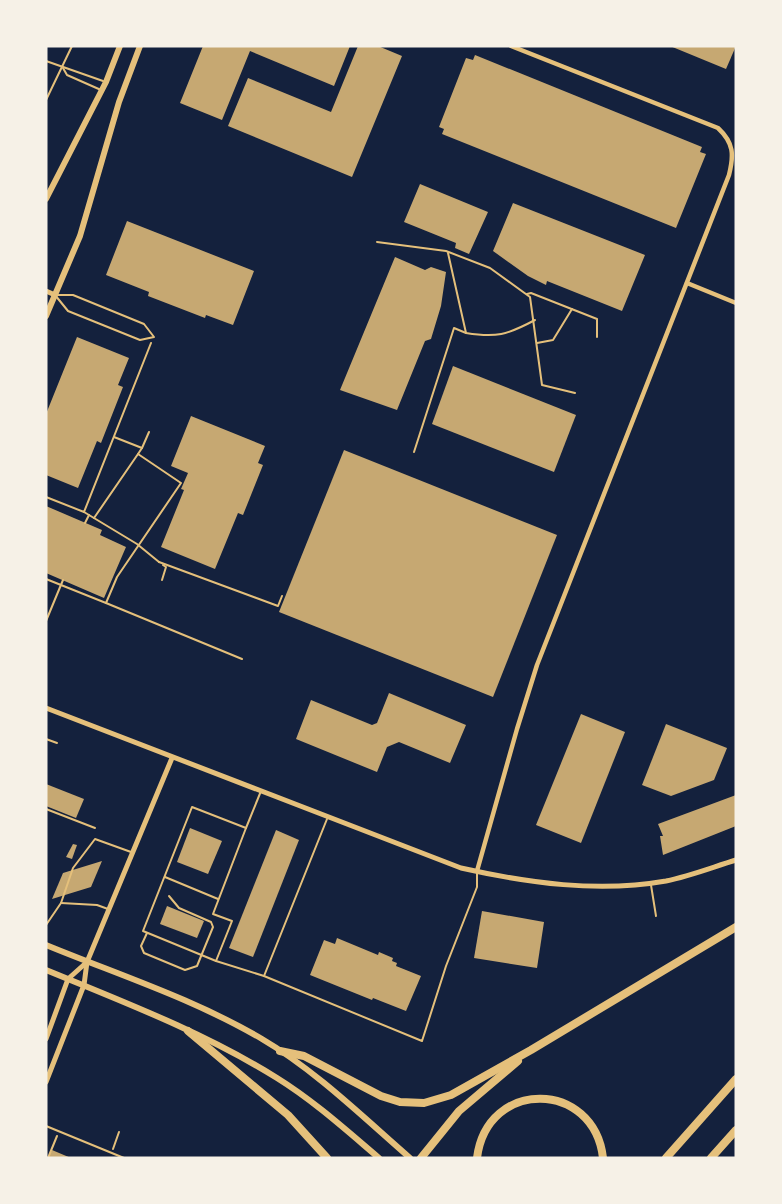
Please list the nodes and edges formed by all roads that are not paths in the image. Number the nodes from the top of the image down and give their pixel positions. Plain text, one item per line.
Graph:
1 (72, 46) edge
2 (120, 46) edge
3 (140, 46) edge
4 (511, 46) edge
5 (46, 61) edge
6 (63, 68) junction
7 (106, 82) junction
8 (102, 90) junction
9 (46, 100) edge
10 (46, 199) edge
11 (687, 283) junction
12 (46, 291) edge
13 (56, 295) junction
14 (736, 303) edge
15 (46, 316) edge
16 (46, 708) edge
17 (46, 739) edge
18 (57, 743) dead end
19 (172, 758) junction
20 (261, 791) junction
21 (46, 809) edge
22 (328, 816) junction
23 (95, 828) dead end
24 (246, 828) junction
25 (134, 852) junction
26 (736, 860) edge
27 (477, 871) junction
28 (164, 877) junction
29 (651, 883) junction
30 (169, 896) dead end
31 (218, 899) junction
32 (61, 903) junction
33 (110, 910) junction
34 (656, 916) dead end
35 (46, 925) edge
36 (736, 926) edge
37 (147, 933) junction
38 (46, 945) edge
39 (201, 955) junction
40 (216, 961) junction
41 (87, 962) junction
42 (46, 970) edge
43 (264, 976) junction
44 (68, 979) junction
45 (84, 985) junction
46 (188, 1031) junction
47 (46, 1039) edge
48 (531, 1050) junction
49 (280, 1051) junction
50 (736, 1079) edge
51 (46, 1082) edge
52 (46, 1126) edge
53 (736, 1130) edge
54 (124, 1158) edge
55 (328, 1158) edge
56 (379, 1158) edge
57 (410, 1158) edge
58 (421, 1158) edge
59 (476, 1158) edge
60 (603, 1158) edge
61 (666, 1158) edge
62 (711, 1158) edge

1 - 6 lane
2 - 7 main road
3 - 13 main road
4 - 11 street
5 - 6 lane
6 - 7 lane
6 - 8 lane
6 - 9 lane
7 - 8 main road
8 - 10 main road
11 - 14 street
11 - 27 street
12 - 13 street
13 - 13 lane
13 - 15 main road
16 - 19 street
17 - 18 lane
19 - 20 street
19 - 25 street
20 - 22 street
20 - 24 lane
21 - 23 lane
22 - 27 street
22 - 43 lane
24 - 28 lane
24 - 31 lane
25 - 32 lane
25 - 33 street
26 - 29 street
27 - 29 street
27 - 43 lane
28 - 31 lane
28 - 37 lane
29 - 34 lane
30 - 39 lane
31 - 40 lane
32 - 33 lane
32 - 35 lane
33 - 41 street
36 - 48 highway
37 - 39 lane
37 - 39 lane
38 - 41 main road
39 - 40 lane
40 - 43 lane
41 - 44 street
41 - 45 street
41 - 49 main road
42 - 44 main road
44 - 45 main road
44 - 47 street
45 - 46 main road
45 - 51 street
46 - 55 highway
46 - 56 main road
48 - 49 highway
48 - 58 highway
49 - 57 main road
50 - 61 highway
52 - 54 lane
53 - 62 highway
59 - 60 highway

